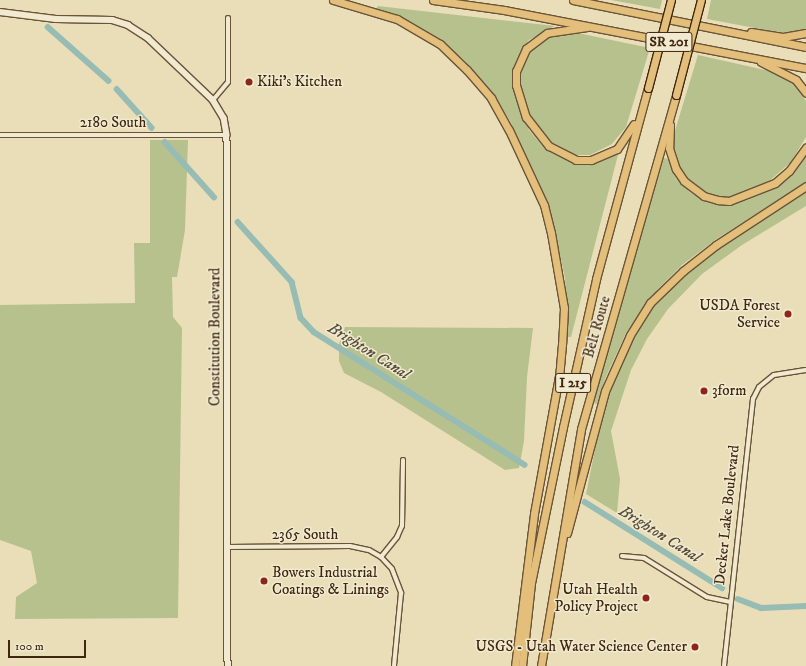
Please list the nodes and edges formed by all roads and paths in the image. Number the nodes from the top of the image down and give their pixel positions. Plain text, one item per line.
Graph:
1 (333, 0) edge
2 (432, 0) edge
3 (573, 0) edge
4 (589, 0) edge
5 (671, 0) edge
6 (701, 0) edge
7 (608, 6) junction
8 (0, 12) edge
9 (228, 18) dead end
10 (690, 22) junction
11 (589, 26) junction
12 (806, 33) edge
13 (806, 47) edge
14 (750, 57) junction
15 (806, 68) edge
16 (806, 93) edge
17 (213, 100) junction
18 (644, 104) junction
19 (672, 111) junction
20 (0, 135) edge
21 (227, 135) junction
22 (806, 148) edge
23 (806, 186) edge
24 (806, 370) edge
25 (403, 460) dead end
26 (228, 547) junction
27 (622, 556) dead end
28 (381, 557) junction
29 (553, 584) junction
30 (730, 602) junction
31 (228, 666) edge
32 (394, 666) edge
33 (515, 666) edge
34 (522, 666) edge
35 (541, 666) edge
36 (724, 666) edge

1 - 33 highway
2 - 11 highway, SR 201
3 - 7 highway, SR 201
4 - 7 highway
5 - 18 highway, Belt Route / I 215, bridge
6 - 19 highway, Belt Route / I 215, bridge
7 - 10 highway, SR 201
8 - 17 street, Constitution Boulevard
9 - 17 street
10 - 12 highway
10 - 13 highway, SR 201
11 - 14 highway, SR 201
11 - 18 highway
14 - 15 highway, SR 201
14 - 16 highway
17 - 21 street, Constitution Boulevard
18 - 34 highway, Belt Route / I 215
19 - 22 highway
19 - 29 highway, Belt Route / I 215
20 - 21 street, 2180 South
21 - 26 street, Constitution Boulevard
23 - 29 highway
24 - 30 street, Decker Lake Boulevard
25 - 28 street
26 - 28 street, 2365 South
26 - 31 street, Constitution Boulevard
27 - 30 street
28 - 32 street
29 - 35 highway, Belt Route / I 215
30 - 36 street, Decker Lake Boulevard

